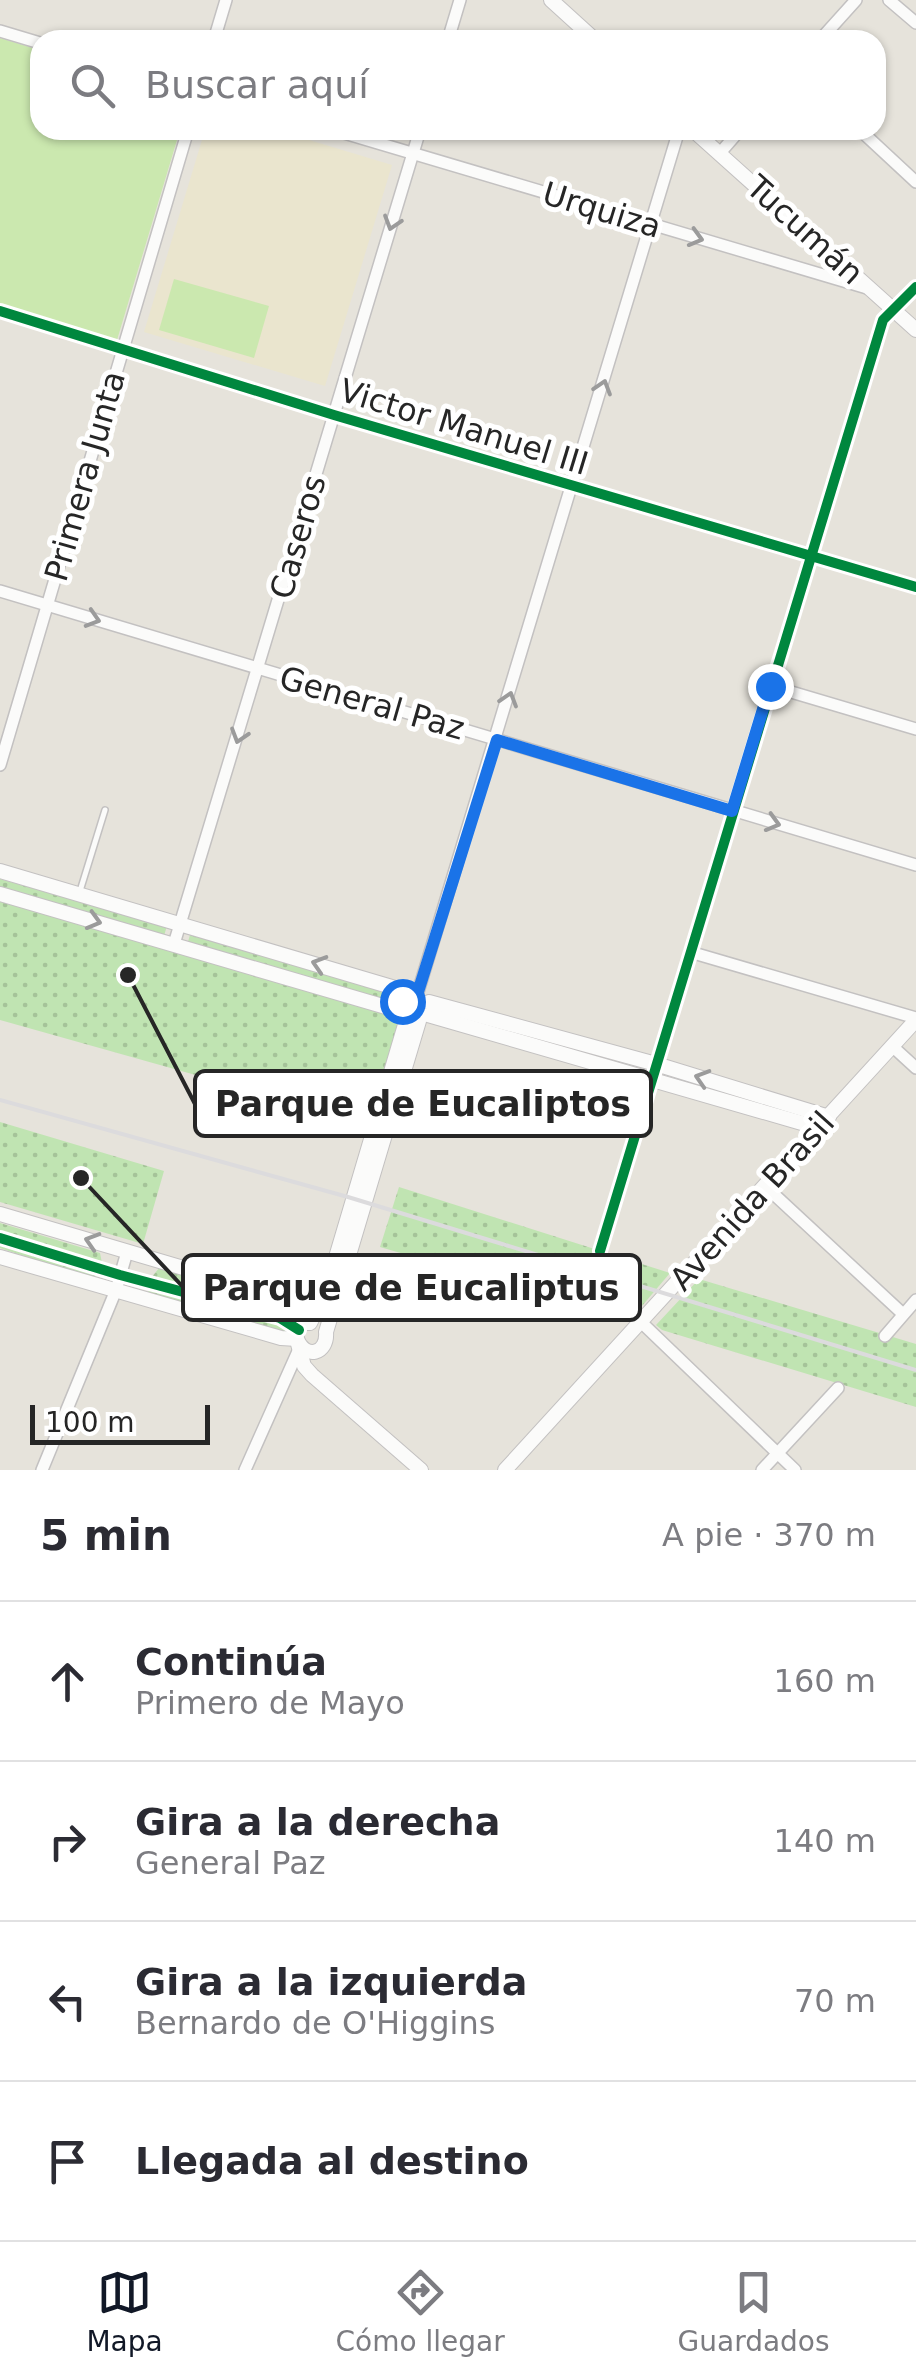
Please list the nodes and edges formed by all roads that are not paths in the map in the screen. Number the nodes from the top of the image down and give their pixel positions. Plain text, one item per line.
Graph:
1 (226, 0) edge
2 (460, 0) edge
3 (552, 0) edge
4 (856, 0) edge
5 (889, 0) edge
6 (916, 23) edge
7 (217, 30) edge
8 (451, 30) edge
9 (584, 30) edge
10 (829, 30) edge
11 (0, 31) edge
12 (30, 40) edge
13 (185, 140) edge
14 (368, 140) edge
15 (417, 140) edge
16 (676, 140) edge
17 (705, 140) edge
18 (731, 140) edge
19 (871, 140) edge
20 (412, 153) junction
21 (720, 153) junction
22 (916, 182) edge
23 (651, 225) junction
24 (916, 286) edge
25 (871, 290) junction
26 (892, 308) junction
27 (0, 311) edge
28 (916, 330) edge
29 (123, 350) junction
30 (334, 415) junction
31 (573, 486) junction
32 (810, 556) junction
33 (916, 588) edge
34 (0, 591) edge
35 (48, 605) junction
36 (259, 670) junction
37 (770, 686) junction
38 (916, 729) edge
39 (497, 740) junction
40 (0, 765) edge
41 (105, 810) dead end
42 (732, 811) junction
43 (916, 865) edge
44 (0, 871) edge
45 (0, 894) edge
46 (80, 894) junction
47 (181, 922) junction
48 (174, 944) junction
49 (690, 952) junction
50 (416, 1007) junction
51 (916, 1019) edge
52 (892, 1046) junction
53 (916, 1068) edge
54 (654, 1071) junction
55 (824, 1122) junction
56 (380, 1131) junction
57 (764, 1186) junction
58 (0, 1214) edge
59 (600, 1251) dead end
60 (127, 1252) junction
61 (0, 1257) edge
62 (116, 1290) junction
63 (916, 1300) edge
64 (903, 1314) junction
65 (641, 1322) junction
66 (309, 1323) junction
67 (884, 1336) dead end
68 (325, 1340) junction
69 (298, 1344) junction
70 (328, 1388) junction
71 (838, 1388) dead end
72 (776, 1454) junction
73 (42, 1470) edge
74 (245, 1470) edge
75 (421, 1470) edge
76 (504, 1470) edge
77 (762, 1470) edge
78 (795, 1470) edge

1 - 7 street
2 - 8 street
3 - 9 street
4 - 10 street
5 - 6 street
11 - 12 street
13 - 29 street, Primera Junta
14 - 20 street, Urquiza
15 - 20 street, Caseros
16 - 23 street
17 - 21 street, Tucumán
18 - 21 street
19 - 22 street
20 - 23 street, Urquiza
20 -> 30 street, Caseros
21 - 25 street, Tucumán
23 -> 25 street, Urquiza
31 -> 23 street
24 - 26 street
25 - 26 street, Tucumán
26 - 28 street, Tucumán
26 - 32 street
27 - 29 street, Victor Manuel III
29 - 30 street, Victor Manuel III
29 - 35 street, Primera Junta
30 - 31 street, Victor Manuel III
30 - 36 street, Caseros
31 - 32 street, Victor Manuel III
39 -> 31 street
32 - 33 street, Victor Manuel III
32 - 37 street
34 - 35 street, General Paz
35 -> 36 street, General Paz
35 - 40 street, Primera Junta
36 - 39 street, General Paz
36 -> 47 street, Caseros
37 - 38 street
37 - 42 street
39 - 42 street, General Paz
39 - 50 street
41 - 46 lane
42 -> 43 street, General Paz
42 - 49 street
44 - 46 street
45 -> 48 street
46 - 47 street
47 - 48 street, Caseros
50 -> 47 street
48 - 50 street
49 - 51 street
49 - 54 street
50 - 54 street
50 - 56 street
51 - 52 street, Avenida Brasil
52 - 53 street
52 - 55 street, Avenida Brasil
54 - 55 street
54 - 59 street
55 - 57 street, Avenida Brasil
56 - 66 street
56 - 68 street
57 - 64 street
57 - 65 street, Avenida Brasil
60 -> 58 street
60 - 62 street
60 - 66 street
61 - 62 street
62 - 69 street
62 - 73 street
63 - 64 street
64 - 67 street
65 - 72 street
65 - 76 street, Avenida Brasil
66 - 68 street
66 - 69 street
68 - 69 street
68 - 70 street
69 - 70 street
69 - 74 street
70 - 75 street
71 - 72 street
72 - 77 street
72 - 78 street

